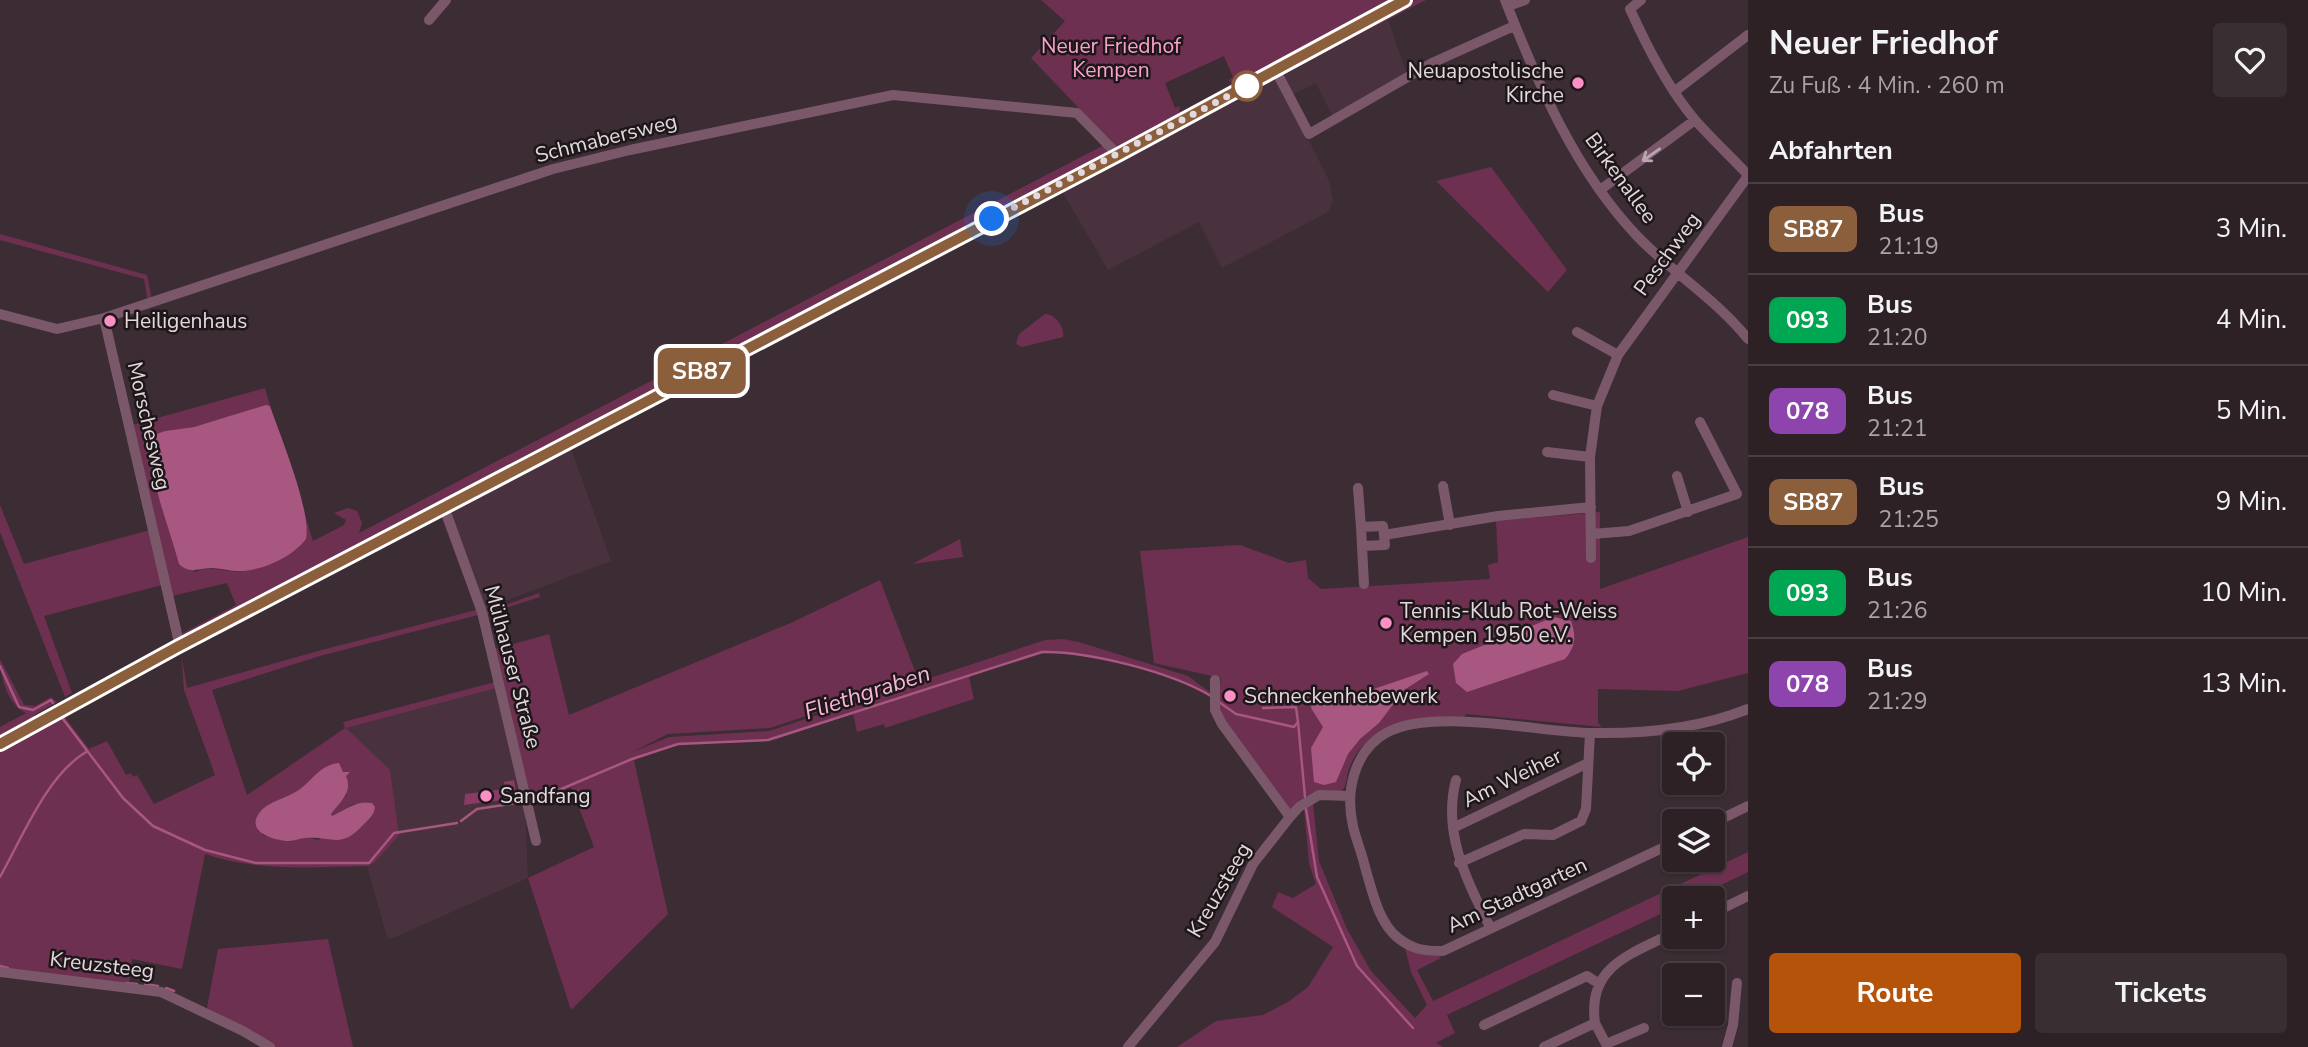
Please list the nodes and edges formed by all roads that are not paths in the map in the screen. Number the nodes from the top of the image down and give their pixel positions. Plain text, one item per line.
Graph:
1 (446, 0) edge
2 (1405, 0) edge
3 (1525, 0) edge
4 (1641, 0) edge
5 (1506, 3) edge
6 (429, 20) dead end
7 (1514, 26) junction
8 (1748, 35) edge
9 (1276, 71) junction
10 (1674, 92) junction
11 (1695, 120) junction
12 (1118, 155) junction
13 (1748, 175) edge
14 (1600, 190) junction
15 (1676, 273) junction
16 (0, 314) edge
17 (104, 318) junction
18 (1577, 332) dead end
19 (1746, 332) edge
20 (1618, 355) junction
21 (1553, 394) dead end
22 (1597, 406) junction
23 (1700, 422) dead end
24 (1547, 452) dead end
25 (1590, 457) junction
26 (1677, 475) dead end
27 (1444, 486) dead end
28 (1358, 488) dead end
29 (444, 507) junction
30 (1591, 507) junction
31 (1688, 512) junction
32 (1450, 525) junction
33 (1361, 527) junction
34 (1592, 534) junction
35 (1384, 535) junction
36 (1362, 546) junction
37 (1591, 558) dead end
38 (1364, 584) dead end
39 (177, 647) junction
40 (1214, 680) dead end
41 (1748, 709) edge
42 (1590, 733) junction
43 (0, 744) edge
44 (1588, 763) junction
45 (1455, 780) dead end
46 (1350, 796) junction
47 (1748, 806) edge
48 (1290, 817) junction
49 (1725, 817) edge
50 (1453, 828) junction
51 (536, 841) dead end
52 (1662, 848) edge
53 (1459, 863) junction
54 (1748, 896) edge
55 (1725, 907) edge
56 (1490, 928) junction
57 (1662, 938) edge
58 (0, 972) edge
59 (1598, 983) junction
60 (1737, 983) dead end
61 (1595, 1023) junction
62 (1484, 1025) dead end
63 (1644, 1028) dead end
64 (1607, 1046) edge
65 (270, 1047) edge
66 (1128, 1047) edge
67 (1544, 1047) edge
68 (1727, 1047) edge

1 - 6 street
2 - 9 street
3 - 5 street, Birkenallee
4 - 10 street
5 - 7 street, Birkenallee
7 - 9 street
7 - 14 street, Birkenallee
8 - 10 street
9 - 12 street
10 - 11 street
11 - 13 street
11 -> 14 street
12 - 17 street, Schmabersweg
12 - 29 street
13 - 15 street, Peschweg
14 - 15 street, Birkenallee
15 - 19 street, Birkenallee
15 - 20 street, Peschweg
16 - 17 street
17 - 39 street, Morschesweg
18 - 20 street
20 - 22 street, Peschweg
21 - 22 street
22 - 25 street, Peschweg
23 - 31 street
24 - 25 street
25 - 30 street, Peschweg
26 - 31 street
27 - 32 street
28 - 33 street
29 - 39 street
29 - 51 street, Mülhauser Straße
30 - 32 street
30 - 34 street, Peschweg
31 - 34 street
32 - 35 street
33 - 35 street
33 - 36 street
34 - 37 street, Peschweg
35 - 36 street
36 - 38 street
39 - 43 street
40 - 48 street
41 - 42 street
42 - 44 street
42 - 46 street
44 - 50 street, Am Weiher
44 - 53 street
45 - 50 street, Am Weiher
46 - 48 street, Kreuzsteeg
46 - 56 street, Am Stadtgarten
47 - 49 street
48 - 66 street, Kreuzsteeg
50 - 53 street, Am Weiher
52 - 56 street, Am Stadtgarten
53 - 56 street, Am Weiher
54 - 55 street
57 - 59 street
58 - 65 street, Kreuzsteeg
59 - 61 street
59 - 62 street
60 - 68 street
61 - 64 street
61 - 67 street
63 - 64 street

